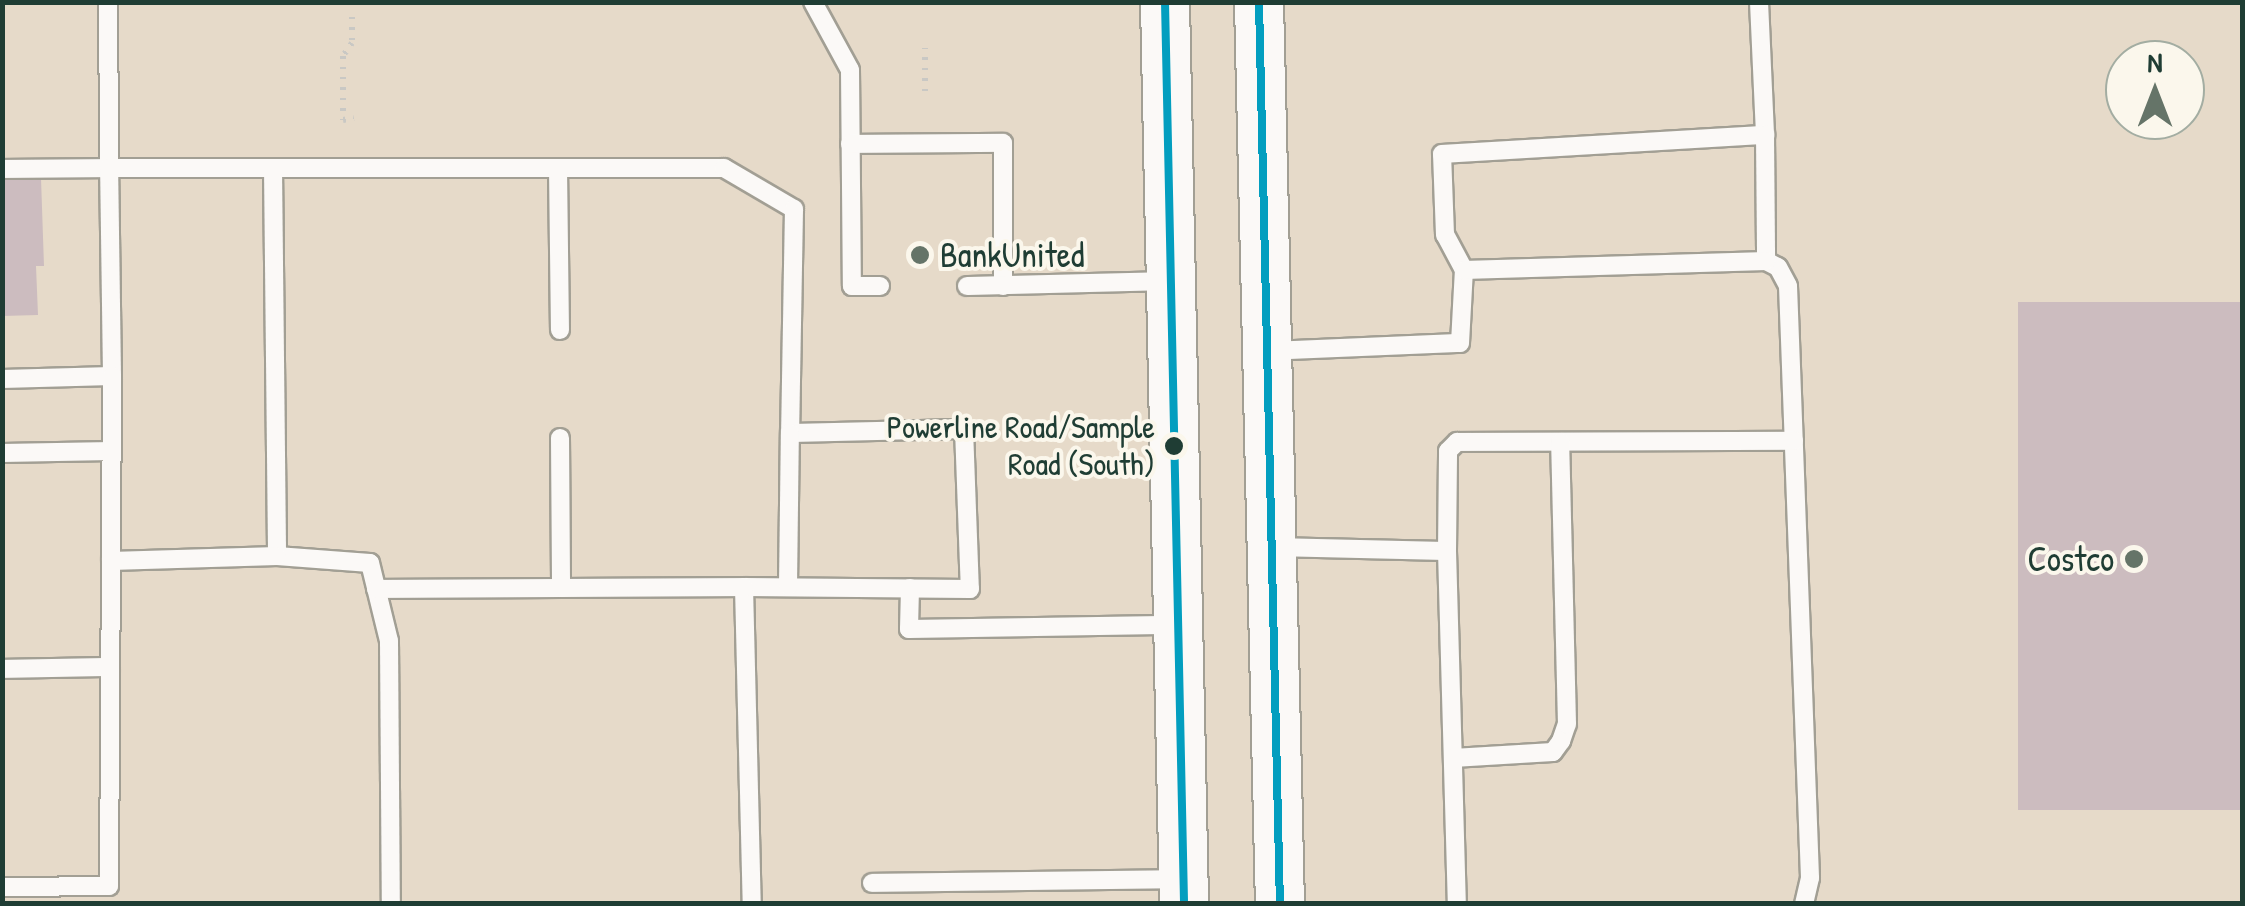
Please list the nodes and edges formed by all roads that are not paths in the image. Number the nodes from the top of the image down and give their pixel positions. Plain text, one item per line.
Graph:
1 (108, 2) edge
2 (813, 2) edge
3 (1166, 2) edge
4 (1260, 2) edge
5 (1759, 2) edge
6 (1765, 135) junction
7 (850, 144) junction
8 (108, 168) junction
9 (273, 168) junction
10 (558, 168) junction
11 (2, 169) edge
12 (1766, 261) junction
13 (1464, 270) junction
14 (1171, 281) junction
15 (880, 286) dead end
16 (966, 286) dead end
17 (1003, 286) junction
18 (560, 330) dead end
19 (1267, 351) junction
20 (112, 376) junction
21 (2, 379) edge
22 (790, 433) junction
23 (560, 438) dead end
24 (1560, 442) junction
25 (1794, 442) junction
26 (112, 451) junction
27 (2, 453) edge
28 (1272, 547) junction
29 (1446, 551) junction
30 (277, 556) junction
31 (111, 561) junction
32 (788, 586) junction
33 (560, 588) junction
34 (744, 588) junction
35 (910, 588) junction
36 (376, 589) junction
37 (1178, 625) junction
38 (110, 666) junction
39 (2, 668) edge
40 (1452, 758) junction
41 (872, 882) dead end
42 (2, 887) edge
43 (1184, 892) edge
44 (391, 904) edge
45 (752, 904) edge
46 (1280, 904) edge
47 (1457, 904) edge
48 (1804, 904) edge

1 - 8 lane
2 - 7 lane
3 - 14 main road
4 - 19 main road
5 - 6 lane
6 - 12 lane
6 - 13 lane
7 - 15 lane
7 - 17 lane
8 - 9 lane
8 - 11 lane
8 - 20 lane
9 - 10 lane
9 - 30 lane
10 - 18 lane
10 - 22 lane
12 - 13 lane
12 - 25 lane
13 - 19 lane
14 - 17 lane
14 - 37 main road
16 - 17 lane
19 - 28 main road
20 - 21 lane
20 - 26 lane
22 - 32 lane
22 - 35 lane
23 - 33 lane
24 - 25 lane
24 - 29 lane
24 - 40 lane
25 - 48 lane
26 - 27 lane
26 - 31 lane
28 - 29 lane
28 - 46 main road
29 - 40 lane
30 - 31 lane
30 - 36 lane
31 - 38 lane
32 - 34 lane
32 - 35 lane
33 - 34 lane
33 - 36 lane
34 - 45 lane
35 - 37 lane
36 - 44 lane
37 - 43 main road
38 - 39 lane
38 - 42 lane
40 - 47 lane
41 - 43 lane

